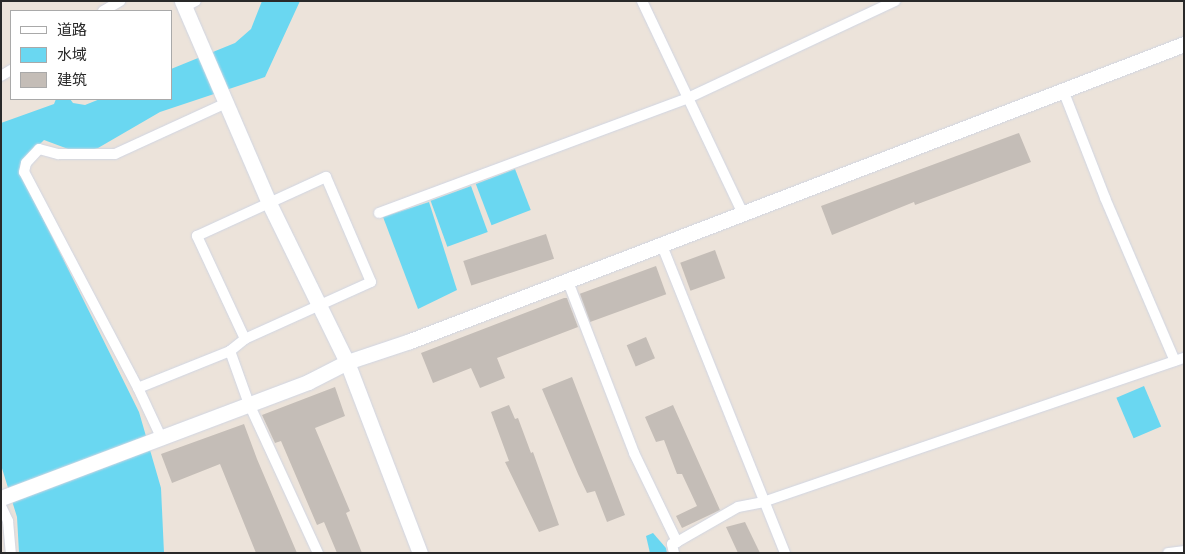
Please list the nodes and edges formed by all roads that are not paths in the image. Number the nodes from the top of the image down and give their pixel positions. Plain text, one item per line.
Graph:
1 (120, 1) edge
2 (642, 1) edge
3 (895, 1) edge
4 (187, 3) edge
5 (105, 10) edge
6 (1184, 44) edge
7 (1064, 90) junction
8 (688, 98) junction
9 (224, 104) junction
10 (269, 203) junction
11 (742, 212) junction
12 (380, 213) dead end
13 (661, 244) junction
14 (567, 279) junction
15 (317, 305) junction
16 (245, 338) junction
17 (230, 352) junction
18 (1180, 360) edge
19 (347, 362) junction
20 (138, 388) junction
21 (249, 404) junction
22 (157, 439) junction
23 (1, 498) edge
24 (763, 502) junction
25 (1, 506) edge
26 (677, 542) junction
27 (1184, 551) edge
28 (12, 553) edge
29 (318, 553) edge
30 (420, 553) edge
31 (674, 553) edge
32 (785, 553) edge
33 (1168, 553) edge

1 - 5 street
2 - 8 street
3 - 8 street
4 - 9 street
6 - 7 street
7 - 11 street
7 - 18 street
8 - 11 street
8 - 12 street
9 - 10 street
9 - 20 street
10 - 15 street
10 - 15 street
10 - 16 street
11 - 13 street
13 - 14 street
13 - 24 street
14 - 19 street
14 - 26 street
15 - 16 street
15 - 19 street
16 - 17 street
17 - 20 street
17 - 21 street
18 - 24 street
19 - 21 street
19 - 30 street
20 - 22 street
21 - 22 street
21 - 29 street
22 - 23 street
24 - 26 street
24 - 32 street
25 - 28 street
26 - 31 street
27 - 33 street

